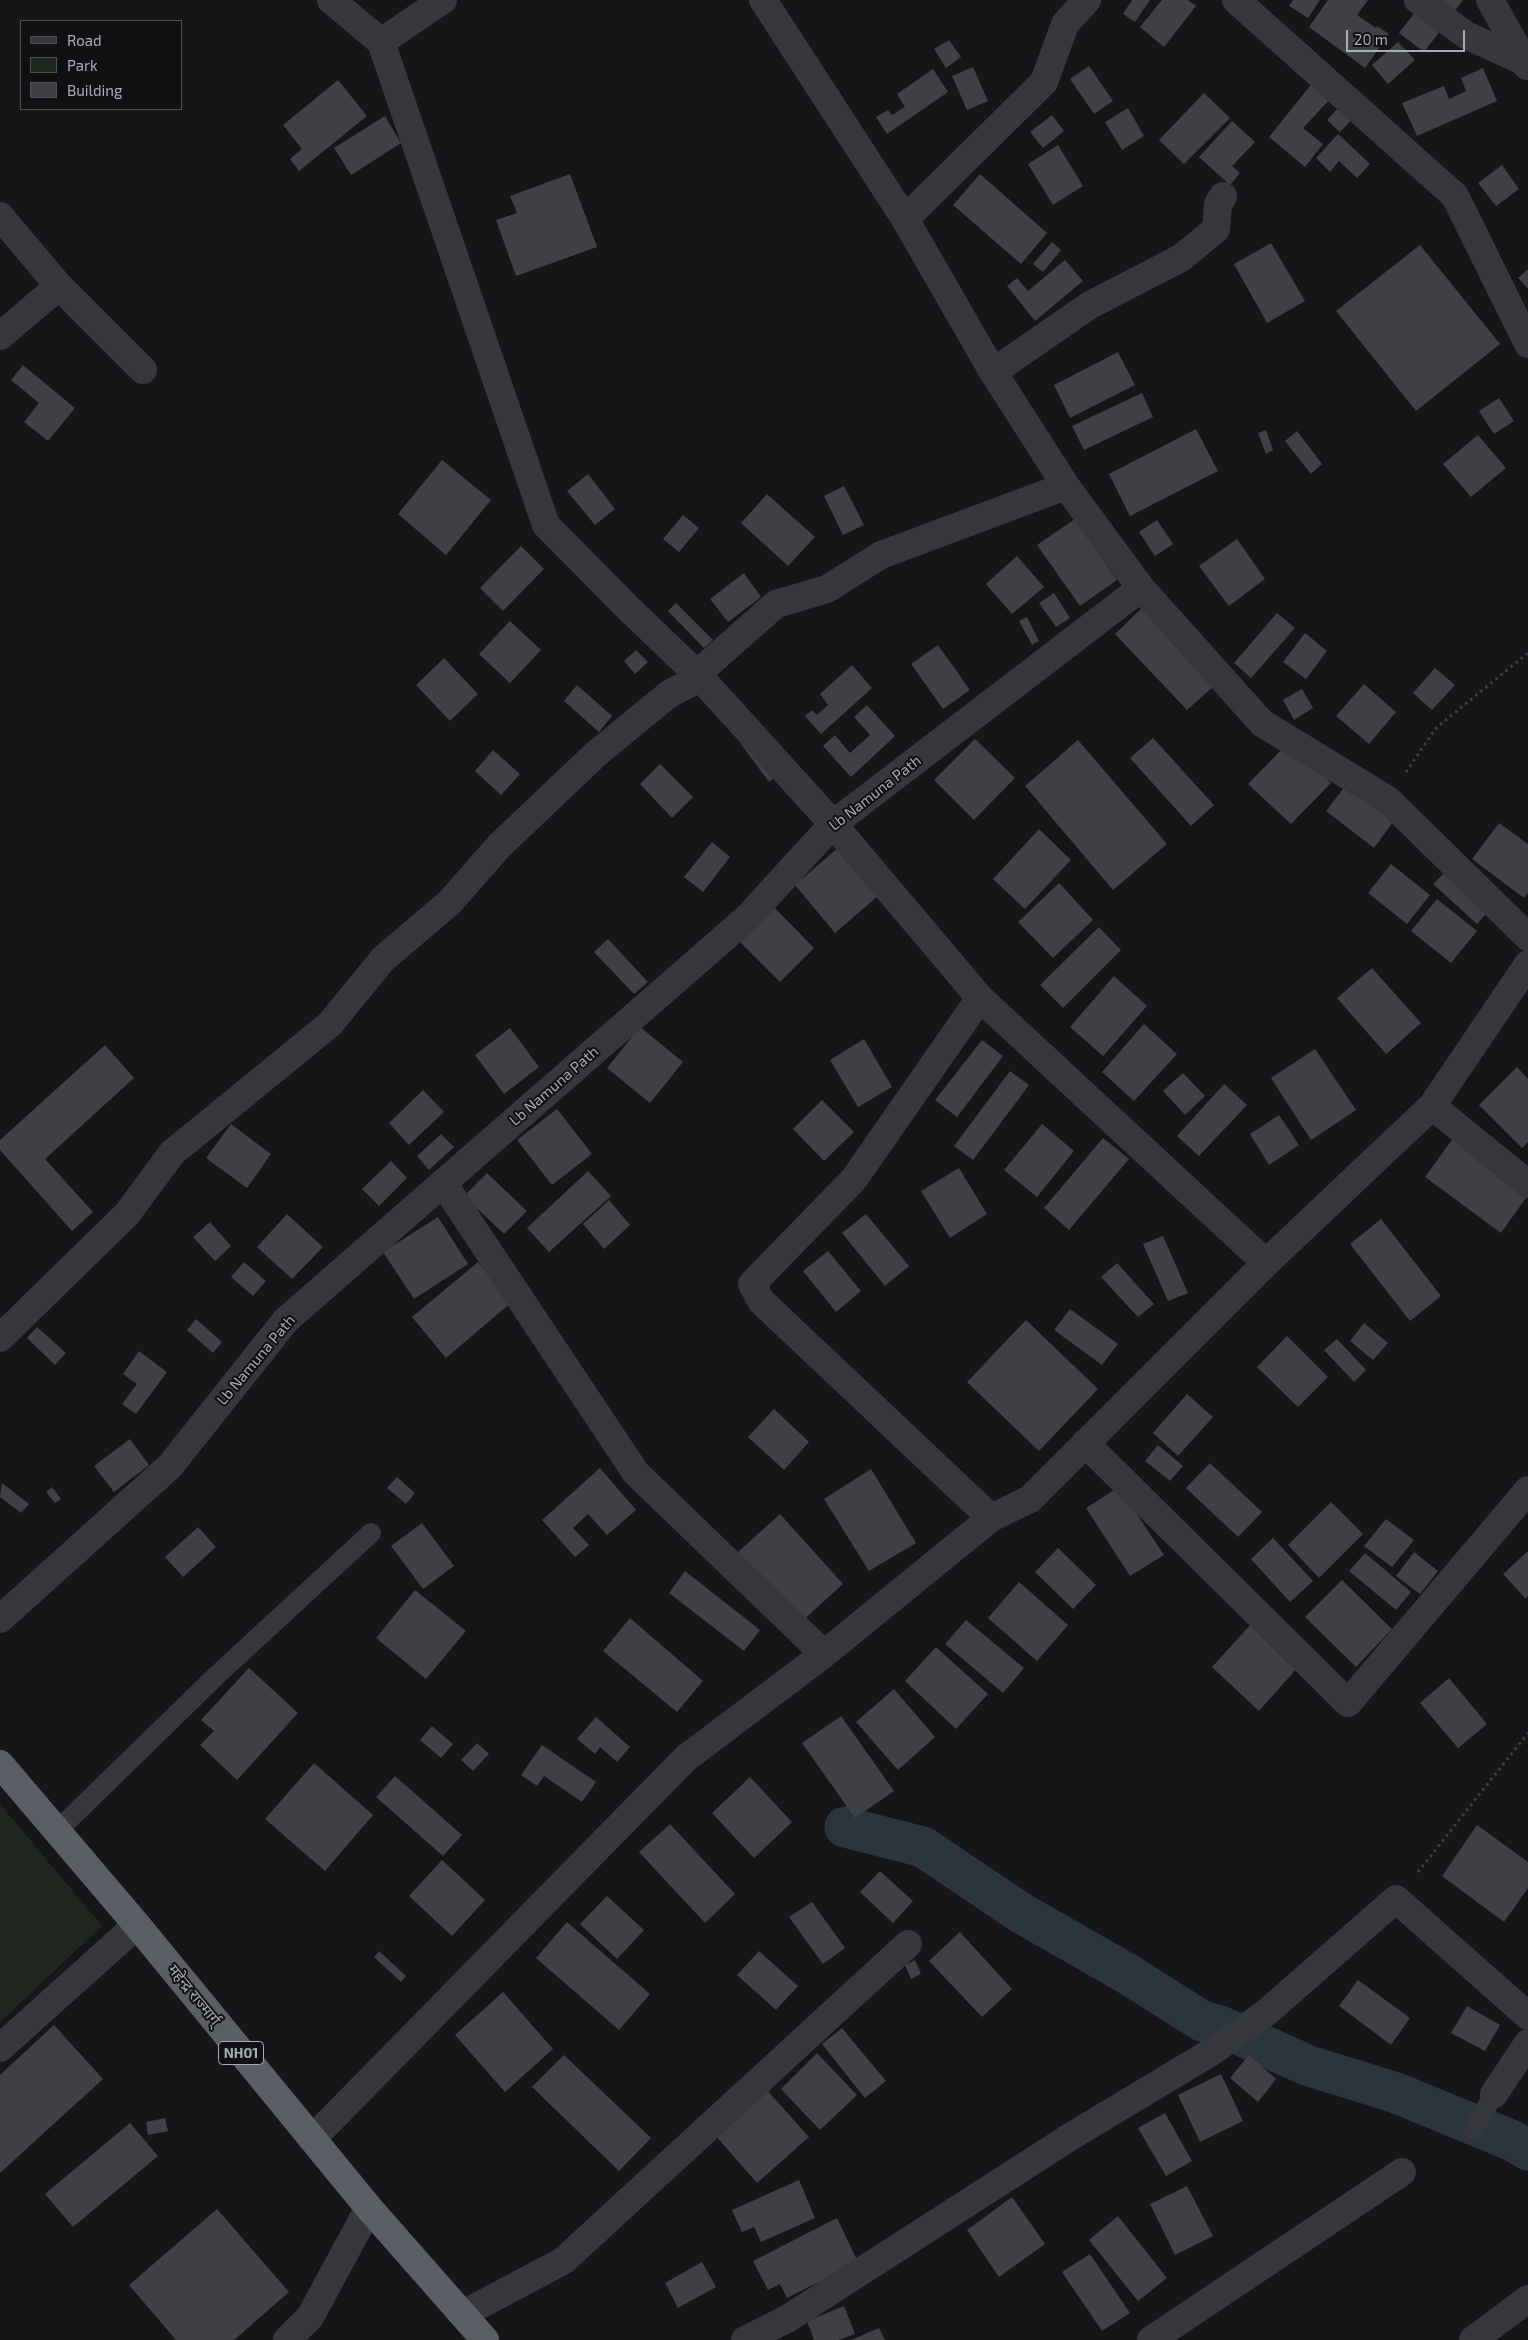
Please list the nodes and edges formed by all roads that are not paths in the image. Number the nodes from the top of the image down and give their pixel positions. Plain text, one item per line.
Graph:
1 (332, 0) edge
2 (443, 0) edge
3 (762, 0) edge
4 (1087, 0) edge
5 (1236, 0) edge
6 (1418, 0) edge
7 (1490, 0) edge
8 (381, 42) junction
9 (1527, 65) edge
10 (1223, 196) dead end
11 (0, 216) edge
12 (905, 219) junction
13 (59, 286) junction
14 (0, 336) edge
15 (1528, 344) edge
16 (143, 370) dead end
17 (993, 372) junction
18 (1066, 486) junction
19 (1141, 588) junction
20 (697, 674) junction
21 (833, 824) junction
22 (1528, 937) edge
23 (1528, 964) edge
24 (980, 998) junction
25 (1432, 1106) junction
26 (444, 1183) junction
27 (1528, 1184) edge
28 (1266, 1263) junction
29 (0, 1338) edge
30 (1086, 1443) junction
31 (1528, 1490) edge
32 (991, 1518) junction
33 (371, 1532) dead end
34 (0, 1620) edge
35 (824, 1654) junction
36 (0, 1764) edge
37 (57, 1831) junction
38 (136, 1925) junction
39 (908, 1944) dead end
40 (1528, 2016) edge
41 (1528, 2043) edge
42 (0, 2048) edge
43 (1494, 2094) joint
44 (1474, 2129) dead end
45 (312, 2139) junction
46 (1402, 2172) dead end
47 (369, 2208) junction
48 (1528, 2299) edge
49 (464, 2314) junction
50 (287, 2340) edge
51 (485, 2340) edge
52 (744, 2340) edge
53 (1151, 2340) edge
54 (1473, 2340) edge

1 - 8 street
2 - 8 street
3 - 12 street
4 - 12 street
5 - 15 street
6 - 9 street
7 - 9 street
8 - 20 street
10 - 17 street
11 - 13 street
12 - 17 street
13 - 14 street
13 - 16 street
17 - 18 street
18 - 19 street
18 - 20 street
19 - 21 street, Lb Namuna Path
19 - 22 street
20 - 21 street
20 - 29 street
21 - 24 street
21 - 26 street, Lb Namuna Path
23 - 25 street
24 - 28 street
24 - 32 street
25 - 27 street
25 - 28 street
26 - 34 street, Lb Namuna Path
26 - 35 street
28 - 30 street
30 - 31 street
30 - 32 street
32 - 35 street
33 - 37 lane
35 - 45 street
36 - 37 highway, महेन्द्र राज्मार्ग् / NH01
37 - 38 highway, महेन्द्र राज्मार्ग् / NH01
38 - 42 street
38 - 45 highway, महेन्द्र राज्मार्ग् / NH01
39 - 49 street
40 - 52 street
41 - 43 street
43 - 44 lane
45 - 47 highway, महेन्द्र राज्मार्ग् / NH01
46 - 53 street
47 - 49 highway, महेन्द्र राज्मार्ग् / NH01
47 - 50 street
48 - 54 street
49 - 51 highway, महेन्द्र राज्मार्ग् / NH01

